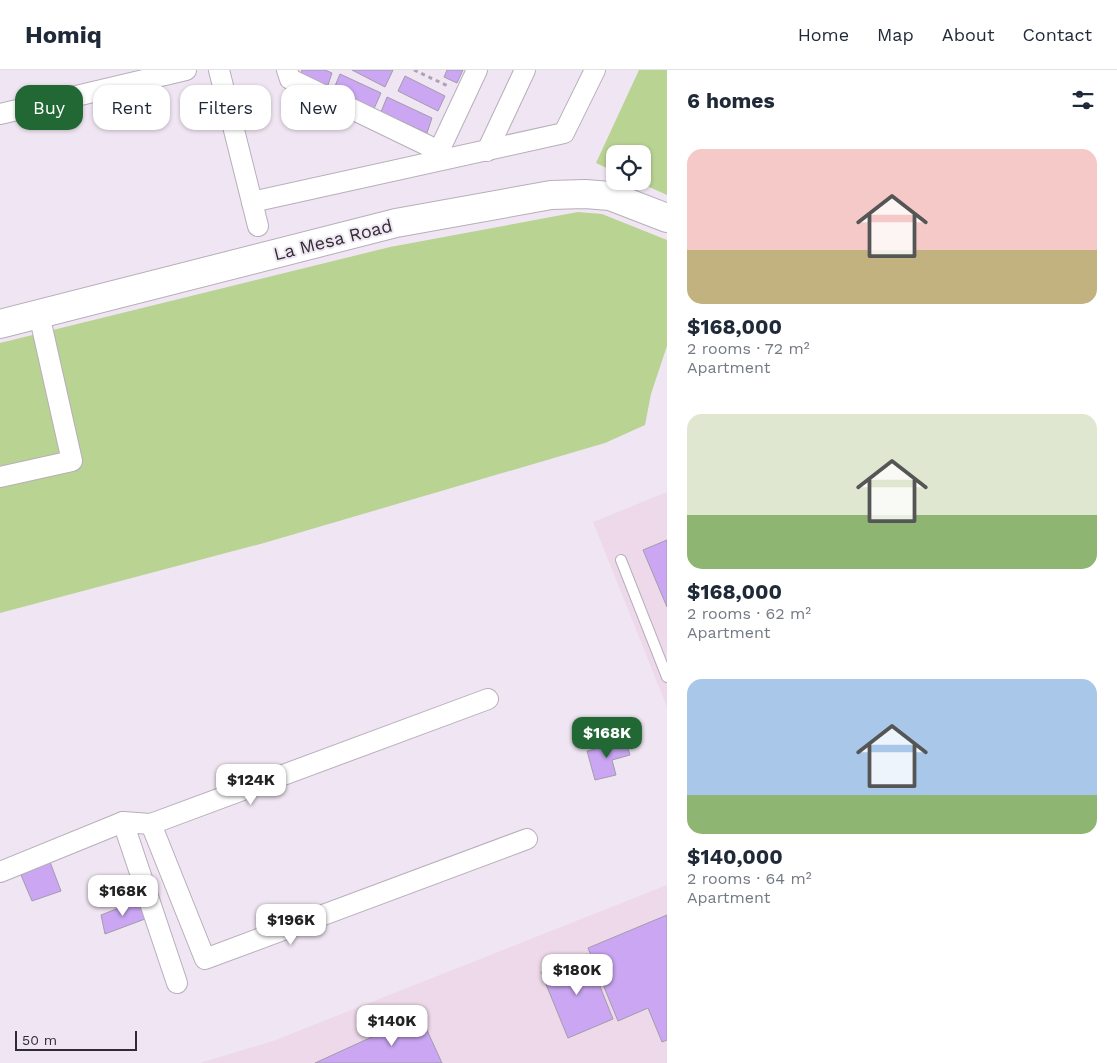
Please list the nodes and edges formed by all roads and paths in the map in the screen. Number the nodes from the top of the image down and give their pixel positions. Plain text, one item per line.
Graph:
1 (186, 70) edge
2 (219, 70) edge
3 (286, 70) edge
4 (414, 70) edge
5 (477, 70) edge
6 (525, 70) edge
7 (594, 70) edge
8 (466, 94) junction
9 (0, 114) edge
10 (487, 151) junction
11 (252, 202) junction
12 (667, 218) edge
13 (258, 226) dead end
14 (39, 314) junction
15 (0, 324) edge
16 (0, 477) edge
17 (621, 560) dead end
18 (667, 677) edge
19 (488, 699) dead end
20 (123, 822) junction
21 (151, 824) junction
22 (527, 839) dead end
23 (0, 872) edge
24 (177, 983) dead end

1 - 9 street
2 - 11 street
3 - 8 street
4 - 8 path
5 - 8 street
6 - 10 street
7 - 10 street
10 - 11 street
11 - 13 street
12 - 14 street, La Mesa Road
14 - 15 street, La Mesa Road
14 - 16 street
17 - 18 lane
19 - 21 street
20 - 21 street
20 - 23 street
20 - 24 street
21 - 22 street

